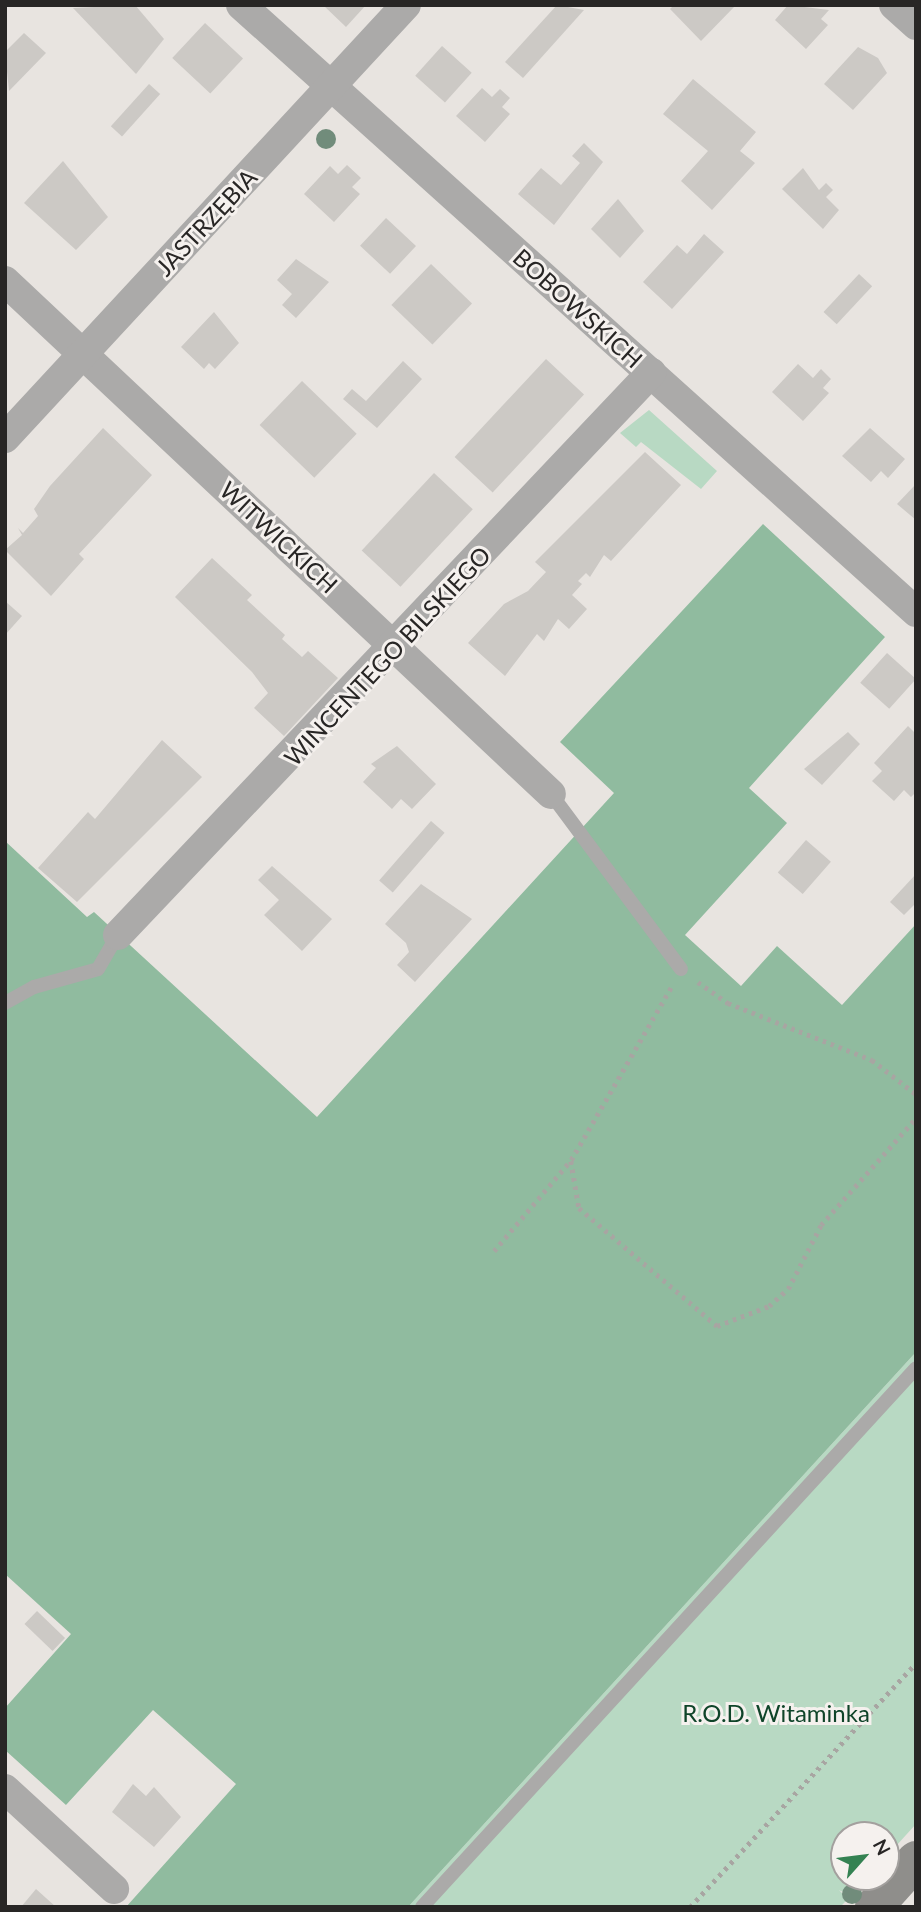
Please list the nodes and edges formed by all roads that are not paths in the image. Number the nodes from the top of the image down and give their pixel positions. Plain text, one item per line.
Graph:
1 (241, 5) edge
2 (406, 5) edge
3 (894, 5) edge
4 (916, 25) edge
5 (331, 87) junction
6 (5, 281) edge
7 (83, 354) junction
8 (650, 373) junction
9 (5, 438) edge
10 (916, 612) edge
11 (397, 648) junction
12 (551, 794) joint
13 (118, 935) joint
14 (681, 969) road end
15 (5, 1003) edge
16 (916, 1368) edge
17 (5, 1789) edge
18 (916, 1860) edge
19 (114, 1889) dead end
20 (422, 1907) edge
21 (873, 1907) edge

1 - 5 street, BOBOWSKICH
2 - 5 street, JASTRZĘBIA
3 - 4 street
5 - 7 street, JASTRZĘBIA
5 - 8 street, BOBOWSKICH
6 - 7 street, WITWICKICH
7 - 9 street, JASTRZĘBIA
7 - 11 street, WITWICKICH
8 - 10 street, BOBOWSKICH
8 - 11 street, WINCENTEGO BILSKIEGO
11 - 12 street, WITWICKICH
11 - 13 street, WINCENTEGO BILSKIEGO
12 - 14 lane
13 - 15 lane
16 - 20 lane
17 - 19 street
18 - 21 street

